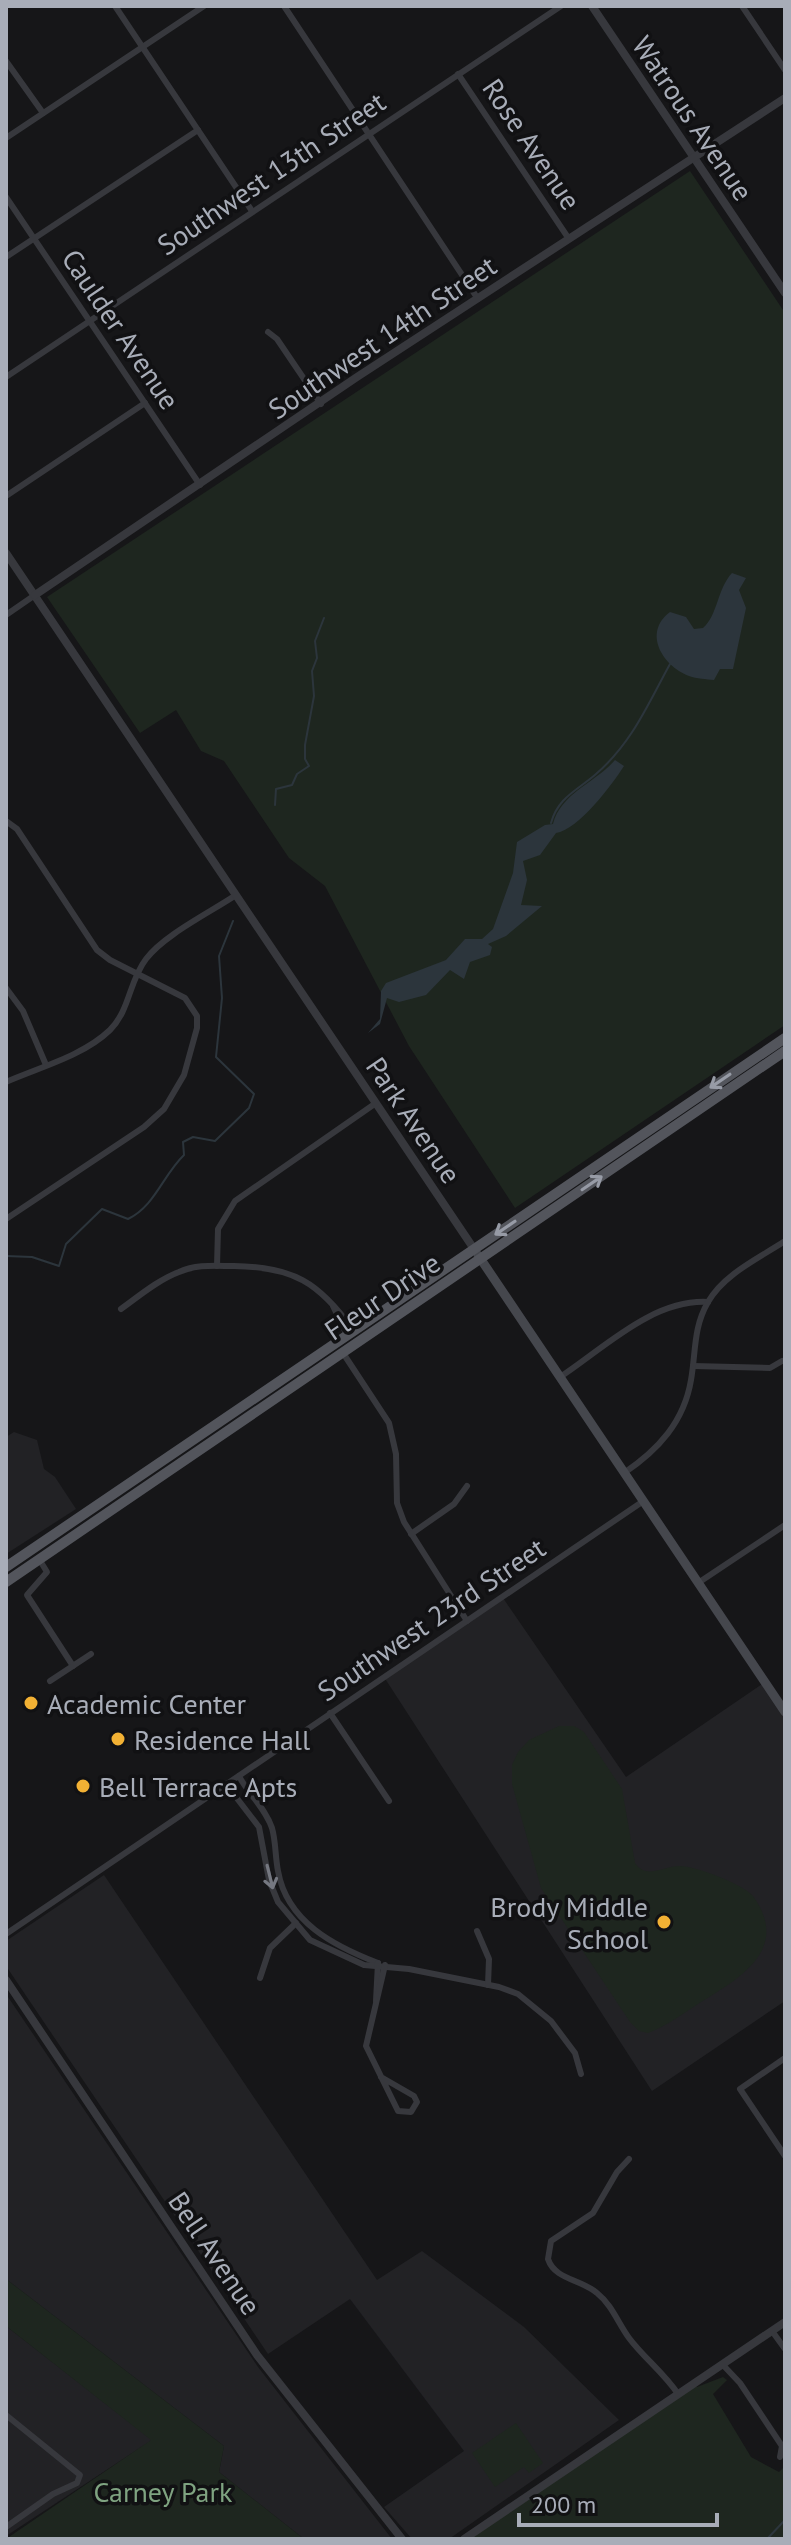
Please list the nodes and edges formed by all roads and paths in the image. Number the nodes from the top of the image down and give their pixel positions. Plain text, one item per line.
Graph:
1 (115, 6) edge
2 (204, 6) edge
3 (284, 6) edge
4 (561, 6) edge
5 (592, 6) edge
6 (742, 6) edge
7 (142, 47) junction
8 (6, 61) edge
9 (785, 70) edge
10 (458, 74) junction
11 (785, 98) edge
12 (43, 113) junction
13 (198, 130) junction
14 (369, 133) junction
15 (6, 138) edge
16 (694, 158) junction
17 (6, 197) edge
18 (252, 211) junction
19 (34, 239) junction
20 (569, 239) junction
21 (6, 257) edge
22 (785, 293) edge
23 (478, 299) junction
24 (89, 321) junction
25 (268, 332) dead end
26 (6, 377) edge
27 (145, 403) junction
28 (321, 404) junction
29 (200, 485) junction
30 (6, 496) edge
31 (6, 553) edge
32 (35, 595) junction
33 (6, 615) edge
34 (6, 821) edge
35 (236, 895) junction
36 (137, 973) junction
37 (6, 988) edge
38 (785, 1038) edge
39 (785, 1051) edge
40 (46, 1065) junction
41 (6, 1082) edge
42 (376, 1103) junction
43 (6, 1219) edge
44 (785, 1241) edge
45 (478, 1254) junction
46 (217, 1266) junction
47 (708, 1302) junction
48 (121, 1309) dead end
49 (353, 1338) junction
50 (339, 1347) junction
51 (782, 1361) dead end
52 (693, 1366) junction
53 (560, 1377) junction
54 (624, 1473) junction
55 (467, 1486) dead end
56 (642, 1502) junction
57 (785, 1525) edge
58 (411, 1534) junction
59 (35, 1554) junction
60 (6, 1567) edge
61 (6, 1582) edge
62 (698, 1583) junction
63 (467, 1621) junction
64 (91, 1654) dead end
65 (73, 1666) junction
66 (50, 1681) dead end
67 (785, 1712) edge
68 (330, 1713) junction
69 (239, 1776) junction
70 (226, 1784) junction
71 (389, 1801) dead end
72 (275, 1849) junction
73 (265, 1851) junction
74 (301, 1918) junction
75 (294, 1925) junction
76 (477, 1931) dead end
77 (6, 1934) edge
78 (380, 1964) junction
79 (260, 1978) dead end
80 (6, 1980) edge
81 (488, 1985) junction
82 (785, 2058) edge
83 (581, 2074) dead end
84 (381, 2077) junction
85 (785, 2156) edge
86 (629, 2159) dead end
87 (785, 2322) edge
88 (772, 2331) junction
89 (785, 2349) edge
90 (723, 2365) junction
91 (678, 2394) junction
92 (6, 2415) edge
93 (780, 2457) dead end
94 (6, 2527) edge
95 (402, 2539) edge
96 (464, 2539) edge

1 - 7 street
2 - 7 street
3 - 14 street
4 - 10 street, Southwest 13th Street
5 - 16 street, Watrous Avenue
6 - 9 street
7 - 12 street
7 - 13 street
8 - 12 street
10 - 14 street, Southwest 13th Street
10 - 20 street, Rose Avenue
11 - 16 street, Southwest 14th Street
12 - 15 street
13 - 18 street
13 - 19 street
14 - 18 street, Southwest 13th Street
14 - 23 street
16 - 20 street, Southwest 14th Street
16 - 22 street, Watrous Avenue
17 - 19 street, Caulder Avenue
18 - 24 street, Southwest 13th Street
19 - 21 street
19 - 24 street, Caulder Avenue
20 - 23 street, Southwest 14th Street
23 - 28 street, Southwest 14th Street
24 - 26 street, Southwest 13th Street
24 - 27 street, Caulder Avenue
25 - 28 street
27 - 29 street, Caulder Avenue
27 - 30 street
28 - 29 street, Southwest 14th Street
29 - 32 street, Southwest 14th Street
31 - 32 street, Park Avenue
32 - 33 street, Southwest 14th Street
32 - 35 street, Park Avenue
34 - 36 street
35 - 36 street
35 - 42 street, Park Avenue
36 - 40 street
36 - 43 street
37 - 40 street
38 -> 45 main road, Fleur Drive
45 -> 39 main road, Fleur Drive
40 - 41 street
42 - 45 street, Park Avenue
42 - 46 street
44 - 47 street
45 - 49 main road, Fleur Drive
45 - 53 main road, Park Avenue
46 - 48 street
46 - 49 street
47 - 52 street
47 - 53 street
49 - 50 main road, Fleur Drive
50 - 58 street
50 - 59 main road, Fleur Drive
51 - 52 street
52 - 54 street
53 - 54 main road, Park Avenue
54 - 56 main road, Park Avenue
55 - 58 street
56 - 62 main road, Park Avenue
56 - 63 street, Southwest 23rd Street
57 - 62 street
58 - 63 street
59 - 60 main road, Fleur Drive
59 - 61 main road, Fleur Drive
59 - 65 street
62 - 67 main road, Park Avenue
63 - 68 street, Southwest 23rd Street
64 - 65 street
65 - 66 street
68 - 69 street, Southwest 23rd Street
68 - 71 street
69 - 70 street, Southwest 23rd Street
69 - 72 street
70 - 73 street
70 - 77 street, Southwest 23rd Street
72 - 73 street
72 - 74 street
73 -> 75 street
74 - 75 street
74 - 78 street
75 - 78 street
75 - 79 street
76 - 81 street
78 - 81 street
78 - 84 street
80 - 95 street, Bell Avenue
81 - 83 street
82 - 85 street
84 - 84 street
86 - 91 street
87 - 88 street
88 - 89 street
88 - 90 street
90 - 91 street
90 - 93 street
91 - 96 street
92 - 94 street

